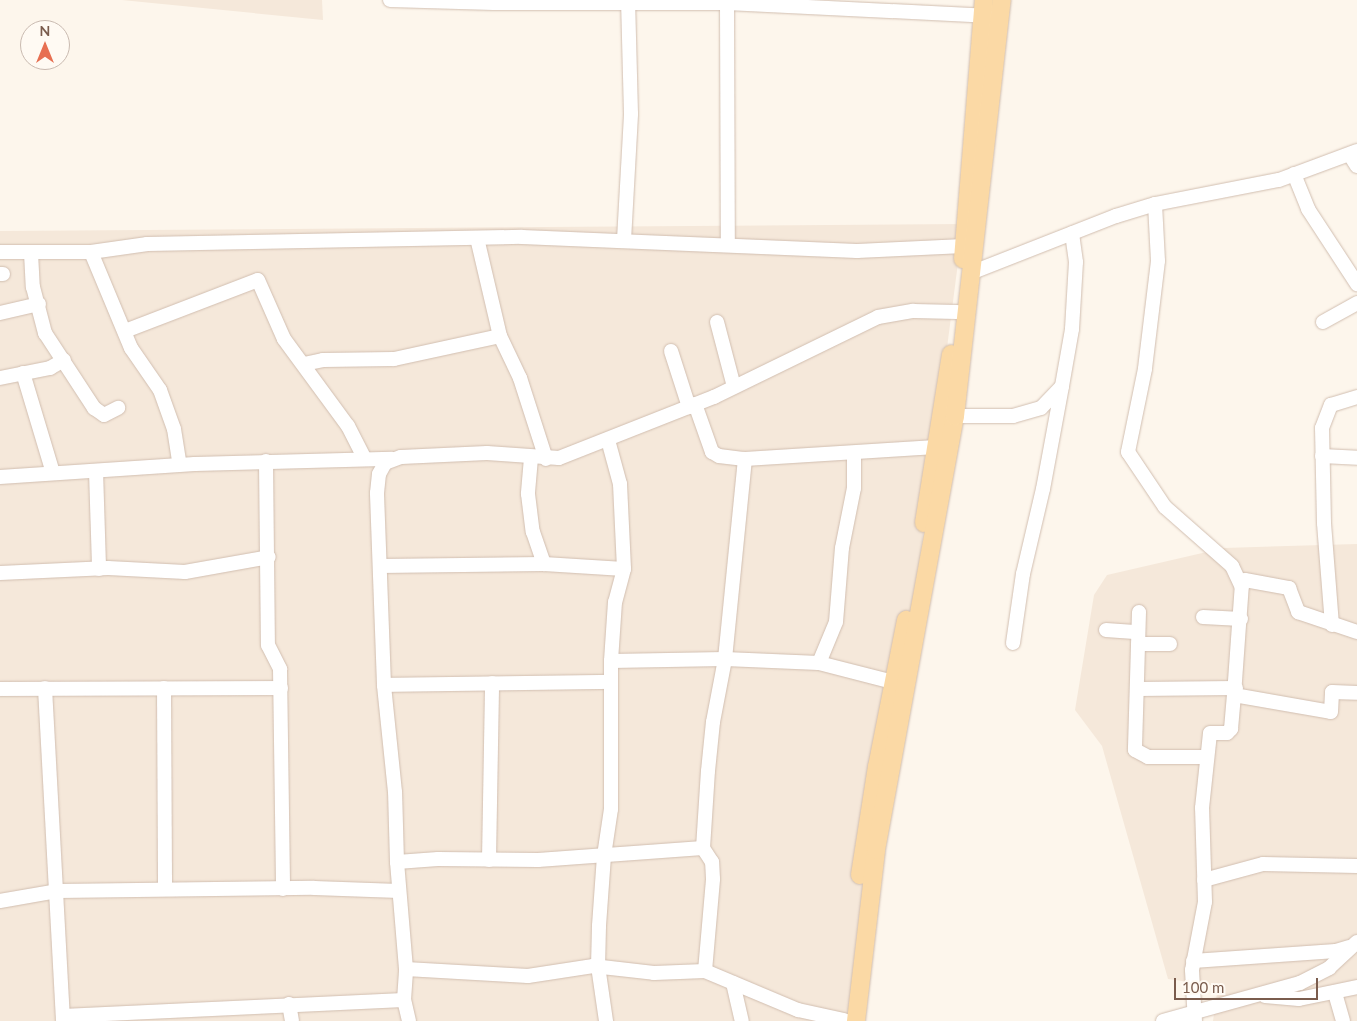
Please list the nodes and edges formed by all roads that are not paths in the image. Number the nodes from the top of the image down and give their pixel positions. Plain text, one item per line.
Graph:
1 (390, 0) edge
2 (628, 1) edge
3 (727, 3) junction
4 (784, 3) edge
5 (992, 8) edge
6 (1355, 157) edge
7 (1294, 174) junction
8 (1155, 204) junction
9 (1072, 232) junction
10 (477, 238) junction
11 (624, 240) junction
12 (728, 244) junction
13 (964, 246) junction
14 (0, 252) edge
15 (91, 252) junction
16 (31, 253) junction
17 (973, 272) junction
18 (1357, 284) edge
19 (1357, 303) edge
20 (39, 304) junction
21 (956, 312) junction
22 (0, 313) edge
23 (717, 322) dead end
24 (1323, 322) dead end
25 (124, 331) junction
26 (500, 336) junction
27 (671, 351) dead end
28 (64, 360) junction
29 (304, 364) junction
30 (23, 373) junction
31 (0, 378) edge
32 (1062, 386) junction
33 (734, 387) junction
34 (1357, 397) edge
35 (692, 406) junction
36 (118, 408) dead end
37 (954, 416) junction
38 (608, 440) junction
39 (936, 447) junction
40 (854, 454) junction
41 (1322, 456) junction
42 (531, 458) junction
43 (1357, 458) edge
44 (365, 459) junction
45 (392, 459) junction
46 (546, 459) junction
47 (745, 459) junction
48 (266, 461) junction
49 (180, 465) junction
50 (96, 471) junction
51 (53, 473) junction
52 (0, 477) edge
53 (268, 558) junction
54 (544, 564) junction
55 (380, 566) junction
56 (99, 569) junction
57 (624, 569) junction
58 (0, 573) edge
59 (1242, 587) junction
60 (1139, 612) dead end
61 (1203, 617) dead end
62 (1241, 619) junction
63 (1332, 624) junction
64 (1106, 630) dead end
65 (1357, 632) edge
66 (1138, 638) junction
67 (1013, 643) dead end
68 (1170, 644) dead end
69 (725, 659) junction
70 (611, 661) junction
71 (819, 663) junction
72 (611, 682) junction
73 (894, 682) junction
74 (492, 684) junction
75 (384, 685) junction
76 (45, 688) junction
77 (164, 688) junction
78 (281, 688) junction
79 (0, 689) edge
80 (1137, 689) junction
81 (1235, 692) junction
82 (1357, 694) edge
83 (1206, 757) junction
84 (703, 848) junction
85 (604, 856) junction
86 (488, 860) junction
87 (396, 862) junction
88 (1357, 866) edge
89 (1204, 880) junction
90 (165, 889) junction
91 (283, 889) junction
92 (58, 891) junction
93 (399, 891) junction
94 (0, 901) edge
95 (1354, 944) edge
96 (1193, 961) junction
97 (598, 966) junction
98 (406, 969) junction
99 (705, 971) junction
100 (733, 983) junction
101 (1357, 986) edge
102 (1335, 993) junction
103 (1259, 996) junction
104 (404, 1000) junction
105 (289, 1004) junction
106 (1195, 1016) edge
107 (63, 1018) edge
108 (292, 1021) edge
109 (409, 1021) edge
110 (606, 1021) edge
111 (742, 1021) edge
112 (848, 1021) edge
113 (1163, 1021) edge
114 (1343, 1021) edge

1 - 2 street
2 - 3 street
2 - 11 street
3 - 4 street
3 - 12 street
4 - 5 street
5 - 13 main road
5 - 17 main road
6 - 7 street
7 - 8 street
7 - 18 street
8 - 9 street
8 - 59 street
9 - 17 street
9 - 32 street
10 - 11 street
10 - 15 street
10 - 26 street
11 - 12 street
12 - 13 street
13 - 21 main road
14 - 16 street
15 - 16 street
15 - 25 street
16 - 20 street
17 - 37 main road
19 - 24 street
20 - 22 street
20 - 28 street
21 - 33 street
21 - 39 main road
23 - 33 street
25 - 29 street
25 - 49 street
26 - 29 street
26 - 46 street
27 - 35 street
28 - 30 street
28 - 36 street
29 - 44 street
30 - 31 street
30 - 51 street
32 - 37 street
32 - 67 street
33 - 35 street
34 - 41 street
35 - 38 street
35 - 47 street
37 - 112 main road
38 - 46 street
38 - 57 street
39 - 40 street
39 - 73 main road
40 - 47 street
40 - 71 street
41 - 43 street
41 - 63 street
42 - 45 street
42 - 46 street
42 - 54 street
44 - 45 street
44 - 48 street
45 - 55 street
47 - 69 street
48 - 49 street
48 - 53 street
49 - 50 street
50 - 51 street
50 - 56 street
51 - 52 street
53 - 56 street
53 - 78 street
54 - 55 street
54 - 57 street
55 - 75 street
56 - 58 street
57 - 70 street
59 - 62 street
59 - 63 street
60 - 66 street
61 - 62 street
62 - 81 street
63 - 65 street
64 - 66 street
66 - 68 street
66 - 80 street
69 - 70 street
69 - 71 street
69 - 84 street
70 - 72 street
71 - 73 street
72 - 74 street
72 - 85 street
73 - 112 main road
74 - 75 street
74 - 86 street
75 - 87 street
76 - 77 street
76 - 79 street
76 - 92 street
77 - 78 street
77 - 90 street
78 - 91 street
80 - 81 street
80 - 83 street
81 - 82 street
81 - 83 street
83 - 89 street
84 - 85 street
84 - 99 street
85 - 86 street
85 - 97 street
86 - 87 street
87 - 93 street
88 - 89 street
89 - 96 street
90 - 91 street
90 - 92 street
91 - 93 street
92 - 94 street
92 - 107 street
93 - 98 street
95 - 96 street
95 - 103 street
96 - 106 street
97 - 98 street
97 - 99 street
97 - 110 street
98 - 104 street
99 - 100 street
100 - 111 street
100 - 112 street
101 - 102 street
102 - 103 street
102 - 114 street
103 - 106 street
104 - 105 street
104 - 109 street
105 - 107 street
105 - 108 street
106 - 113 street

